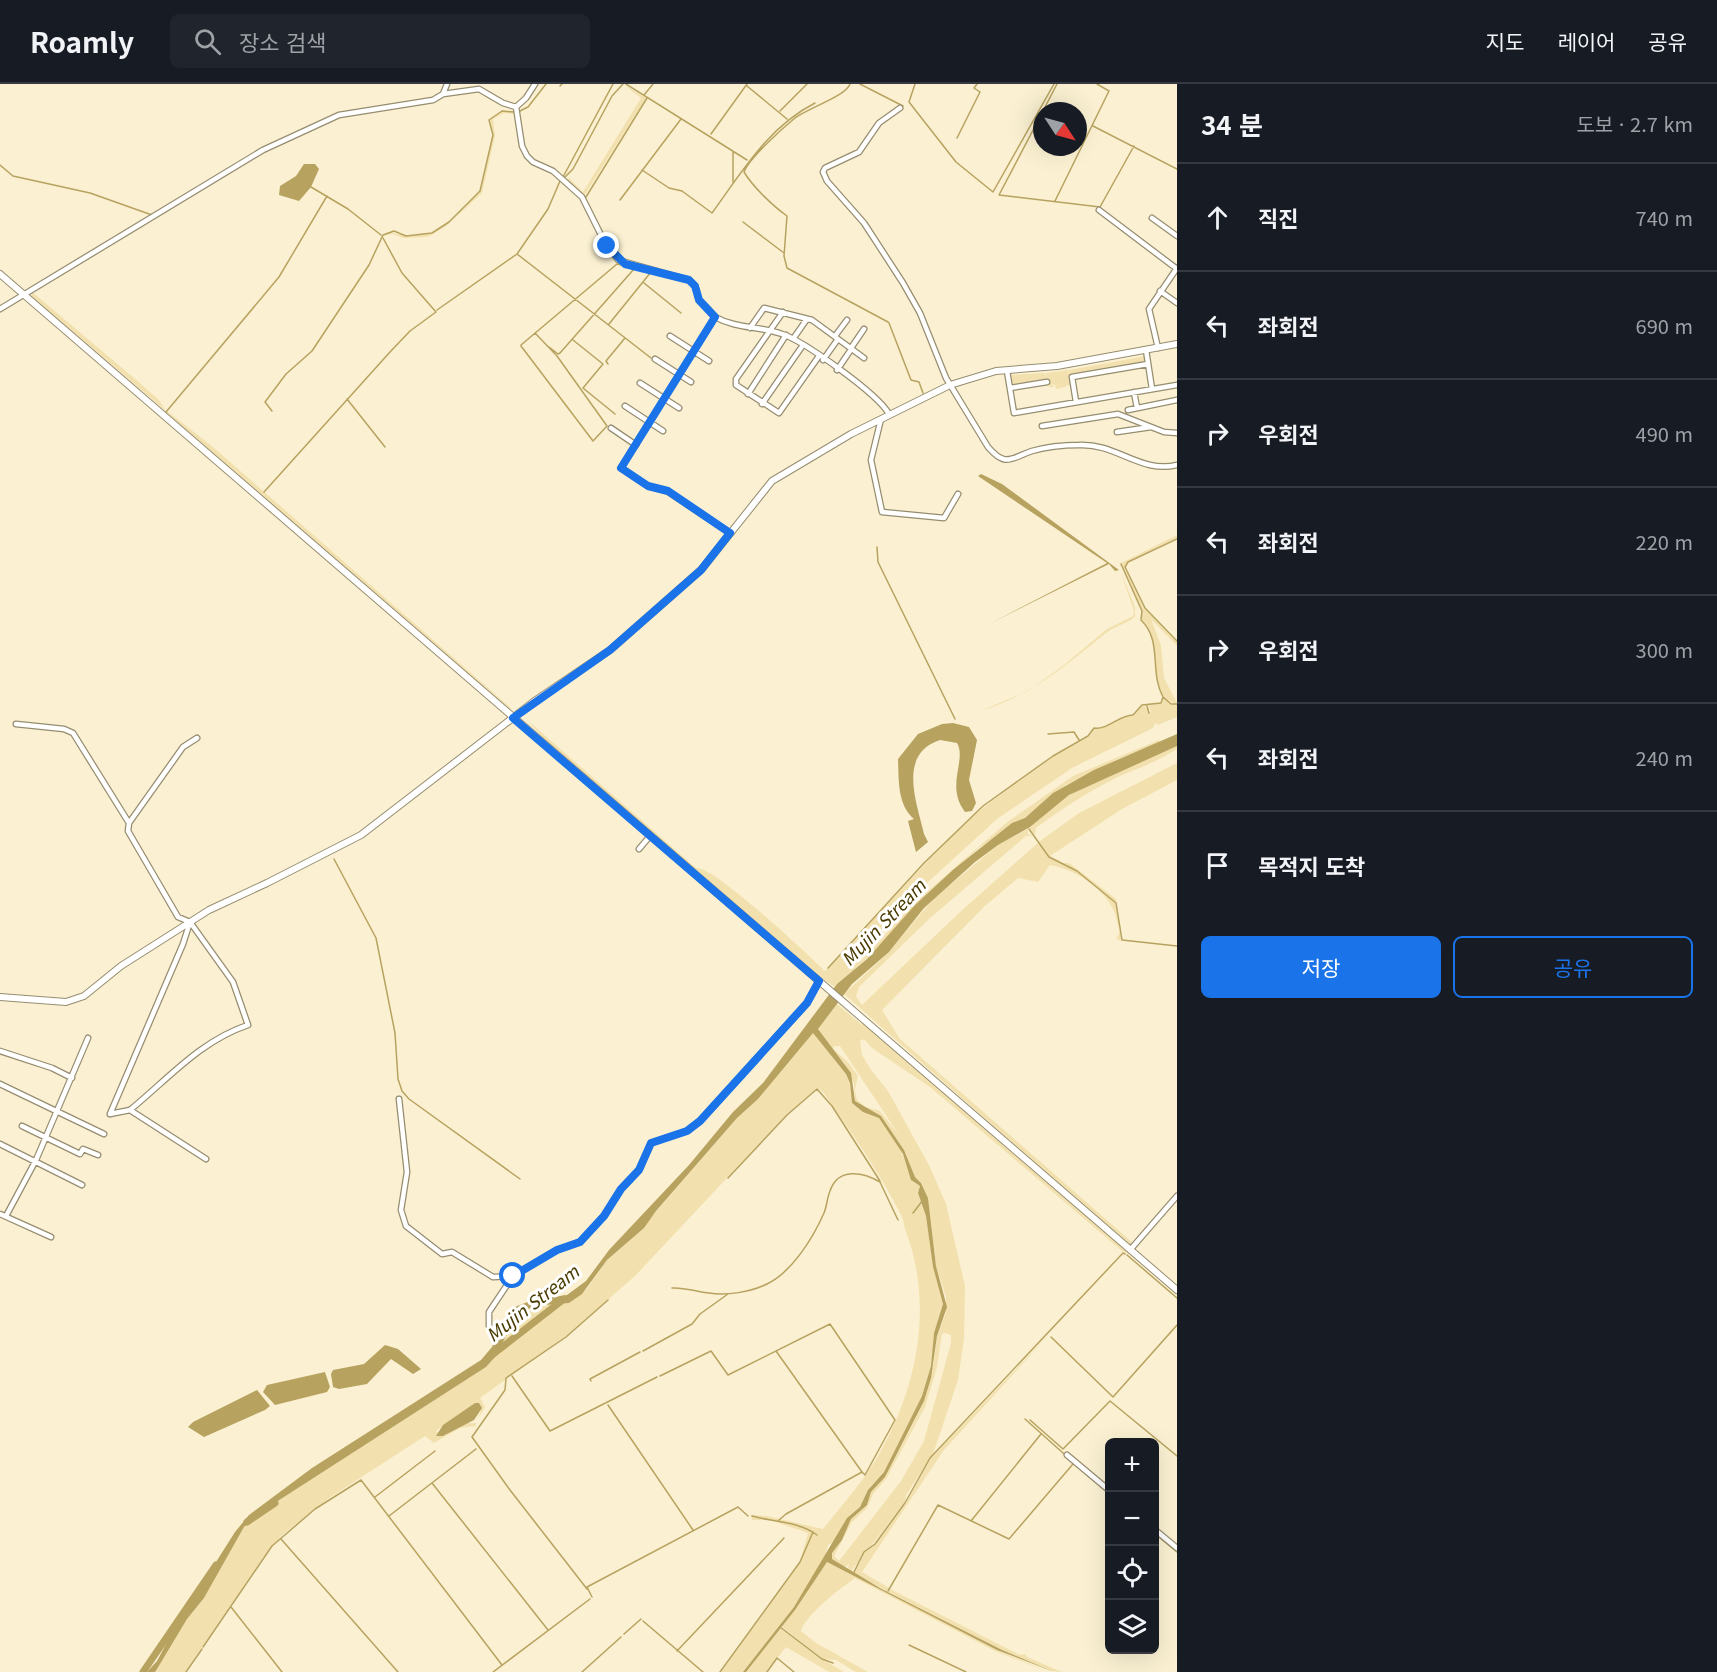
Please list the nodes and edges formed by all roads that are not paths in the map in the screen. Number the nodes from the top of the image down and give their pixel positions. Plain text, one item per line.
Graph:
1 (447, 84) edge
2 (535, 84) edge
3 (443, 94) junction
4 (516, 107) junction
5 (900, 108) dead end
6 (1099, 210) dead end
7 (1152, 218) dead end
8 (1177, 236) edge
9 (1177, 269) edge
10 (0, 274) edge
11 (1160, 291) junction
12 (24, 295) junction
13 (1177, 303) edge
14 (0, 309) edge
15 (783, 312) junction
16 (715, 317) junction
17 (807, 319) junction
18 (847, 320) dead end
19 (750, 328) junction
20 (864, 329) dead end
21 (770, 330) junction
22 (786, 335) junction
23 (670, 336) dead end
24 (837, 337) junction
25 (794, 339) junction
26 (1177, 344) edge
27 (803, 345) junction
28 (852, 348) junction
29 (1158, 348) junction
30 (1146, 350) junction
31 (694, 352) junction
32 (821, 358) junction
33 (864, 358) dead end
34 (655, 359) dead end
35 (709, 361) dead end
36 (1148, 364) junction
37 (837, 369) junction
38 (1007, 371) junction
39 (679, 375) junction
40 (640, 382) dead end
41 (691, 382) dead end
42 (1047, 382) dead end
43 (950, 385) junction
44 (1177, 385) edge
45 (1010, 388) junction
46 (1152, 389) junction
47 (1134, 392) junction
48 (748, 394) junction
49 (665, 399) junction
50 (1177, 400) edge
51 (1076, 402) junction
52 (762, 404) junction
53 (625, 406) dead end
54 (679, 408) dead end
55 (1137, 408) junction
56 (1128, 410) dead end
57 (885, 415) junction
58 (650, 422) junction
59 (1042, 426) dead end
60 (1151, 427) junction
61 (611, 429) dead end
62 (663, 431) dead end
63 (1117, 432) dead end
64 (1177, 433) edge
65 (636, 445) junction
66 (1177, 465) edge
67 (958, 494) dead end
68 (730, 533) junction
69 (513, 718) junction
70 (16, 724) dead end
71 (197, 738) dead end
72 (129, 823) junction
73 (650, 836) junction
74 (639, 849) dead end
75 (190, 922) junction
76 (822, 983) junction
77 (0, 997) edge
78 (88, 1038) dead end
79 (0, 1052) edge
80 (72, 1078) junction
81 (0, 1084) edge
82 (399, 1099) dead end
83 (130, 1110) junction
84 (58, 1112) junction
85 (22, 1126) dead end
86 (104, 1134) dead end
87 (46, 1138) junction
88 (0, 1144) edge
89 (98, 1155) dead end
90 (206, 1159) dead end
91 (35, 1161) junction
92 (82, 1185) dead end
93 (1177, 1196) edge
94 (0, 1214) edge
95 (6, 1216) junction
96 (51, 1237) dead end
97 (1130, 1250) junction
98 (513, 1276) junction
99 (1177, 1290) edge
100 (489, 1326) dead end
101 (1067, 1455) dead end
102 (1105, 1487) edge
103 (1159, 1532) edge
104 (1177, 1548) edge

1 - 3 street
2 - 4 street
3 - 4 street
3 - 12 street
4 - 16 street
5 - 43 street
6 - 9 street
7 - 8 street
9 - 11 street
10 - 12 main road
11 - 13 street
11 - 29 street
12 - 14 street
12 - 69 main road
15 - 17 street
15 - 19 street
15 - 21 street
16 - 19 street
16 - 31 street
17 - 24 street
17 - 25 street
18 - 24 street
19 - 21 street
20 - 28 street
21 - 22 street
21 - 48 street
22 - 25 street
22 - 48 street
23 - 31 street
24 - 28 street
24 - 32 street
25 - 27 street
26 - 29 main road
27 - 32 street
27 - 52 street
28 - 33 street
28 - 37 street
29 - 30 main road
30 - 36 street
30 - 38 main road
31 - 35 street
31 - 39 street
32 - 37 street
32 - 52 street
34 - 39 street
36 - 46 street
36 - 51 street
37 - 57 street
38 - 43 main road
38 - 45 street
39 - 41 street
39 - 49 street
40 - 49 street
42 - 45 street
43 - 57 main road
43 - 66 street
44 - 46 street
45 - 51 street
46 - 47 street
47 - 51 street
47 - 55 street
48 - 52 street
49 - 54 street
49 - 58 street
50 - 55 street
53 - 58 street
55 - 56 street
57 - 67 street
57 - 68 main road
58 - 62 street
58 - 65 street
59 - 60 street
60 - 63 street
60 - 64 street
61 - 65 street
65 - 68 street
68 - 69 main road
69 - 73 main road
69 - 75 main road
70 - 72 street
71 - 72 street
72 - 75 street
73 - 74 street
73 - 76 main road
75 - 77 main road
75 - 83 street
75 - 83 street
76 - 97 main road
76 - 98 street
78 - 80 street
79 - 80 street
80 - 84 street
81 - 84 street
82 - 98 street
83 - 90 street
84 - 86 street
84 - 87 street
85 - 87 street
87 - 89 street
87 - 91 street
88 - 91 street
91 - 92 street
91 - 95 street
93 - 97 street
94 - 95 street
95 - 96 street
97 - 99 main road
98 - 100 street
101 - 102 street
103 - 104 street

